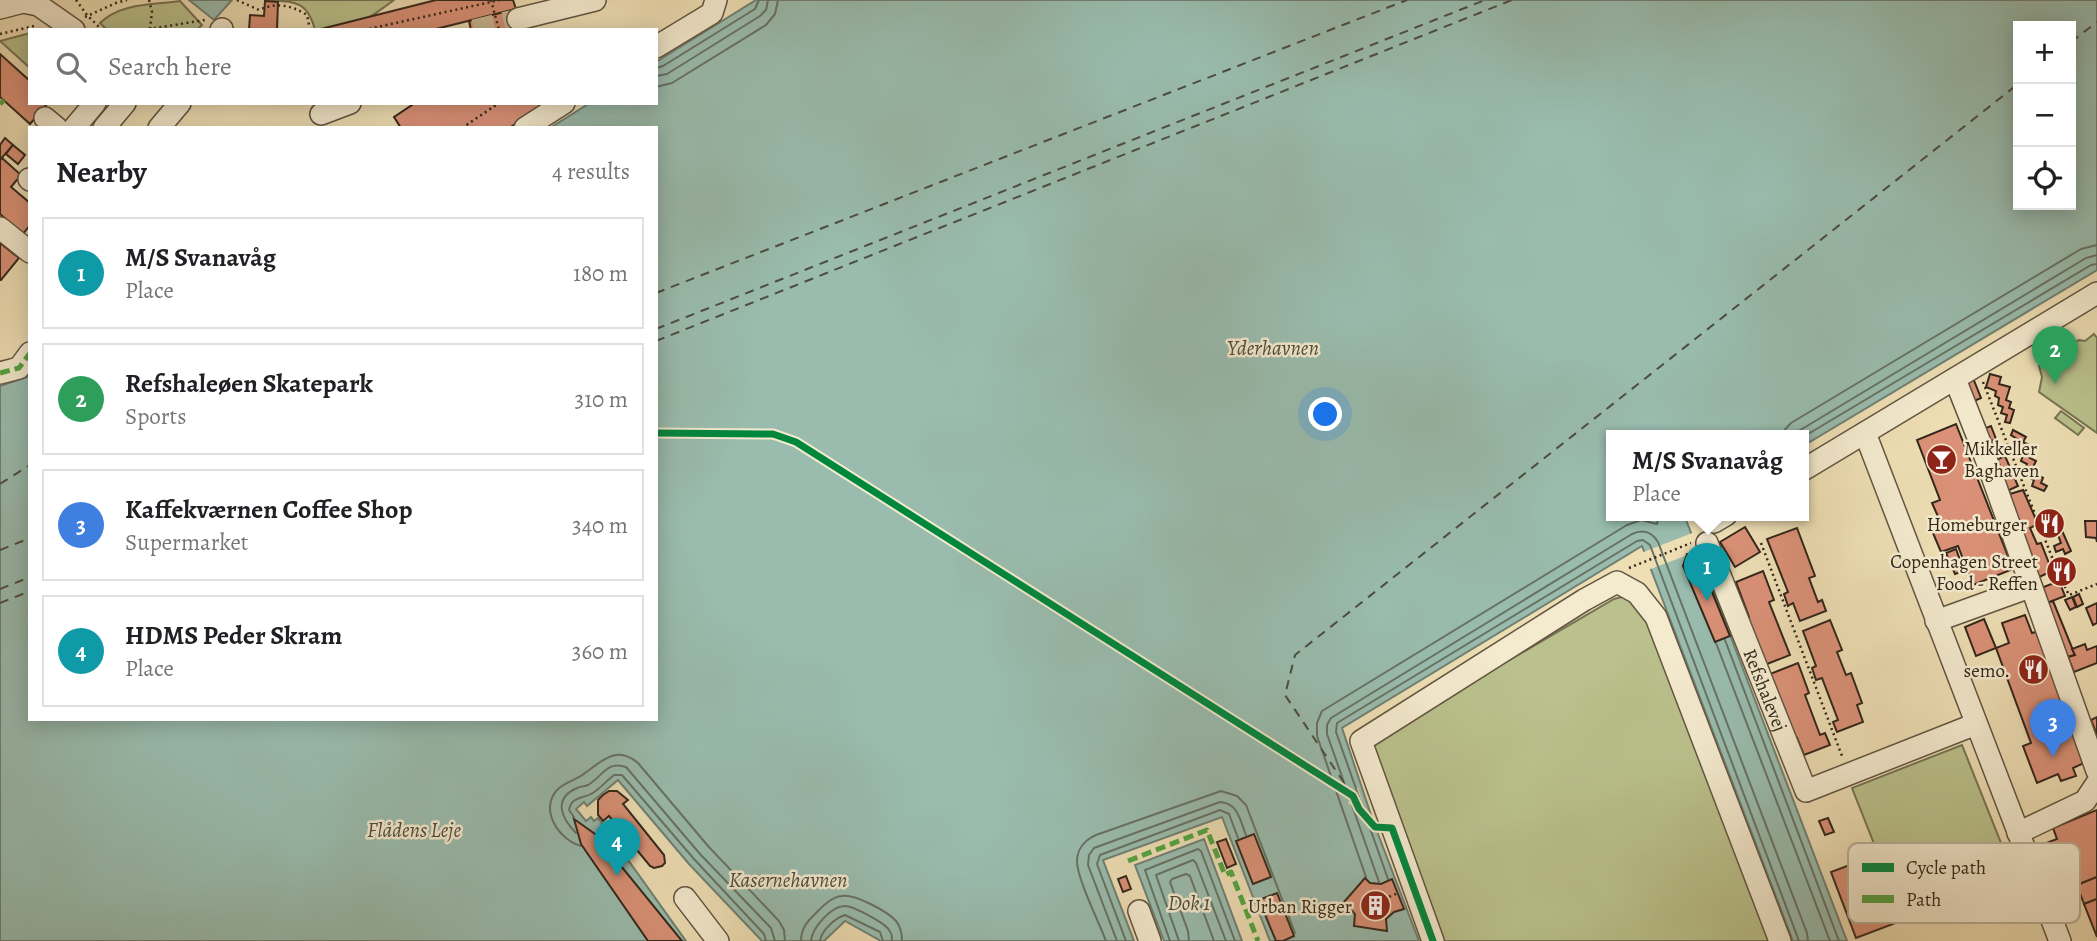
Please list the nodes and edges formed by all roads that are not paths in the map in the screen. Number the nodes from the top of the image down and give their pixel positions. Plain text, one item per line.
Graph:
1 (596, 0) edge
2 (716, 0) edge
3 (0, 8) edge
4 (518, 19) tunnel mouth
5 (78, 24) edge
6 (658, 46) edge
7 (93, 105) edge
8 (123, 105) edge
9 (345, 105) edge
10 (562, 105) edge
11 (322, 115) edge
12 (76, 126) edge
13 (106, 126) edge
14 (527, 126) edge
15 (0, 228) edge
16 (28, 250) edge
17 (2097, 293) edge
18 (28, 356) edge
19 (0, 373) edge
20 (1955, 379) junction
21 (1865, 433) junction
22 (1809, 466) edge
23 (1703, 542) road end
24 (2030, 587) junction
25 (1936, 621) junction
26 (1976, 723) junction
27 (2097, 771) edge
28 (2097, 783) edge
29 (2018, 833) junction
30 (2022, 843) edge
31 (685, 898) dead end
32 (1139, 911) dead end
33 (2053, 923) edge
34 (718, 941) edge
35 (1150, 941) edge
36 (1433, 941) edge
37 (1780, 941) edge
38 (2060, 941) edge

1 - 4 street
2 - 6 street
3 - 5 street
7 - 12 street
8 - 13 street
9 - 11 street
10 - 14 street
15 - 16 street
17 - 20 street
18 - 19 street
20 - 21 street
20 - 24 street
21 - 22 street
21 - 25 street
23 - 26 street, Refshalevej
24 - 25 street
24 - 27 street
25 - 26 street
26 - 29 street
28 - 29 street
29 - 30 street
31 - 34 street
32 - 35 street
33 - 38 street
36 - 37 street

